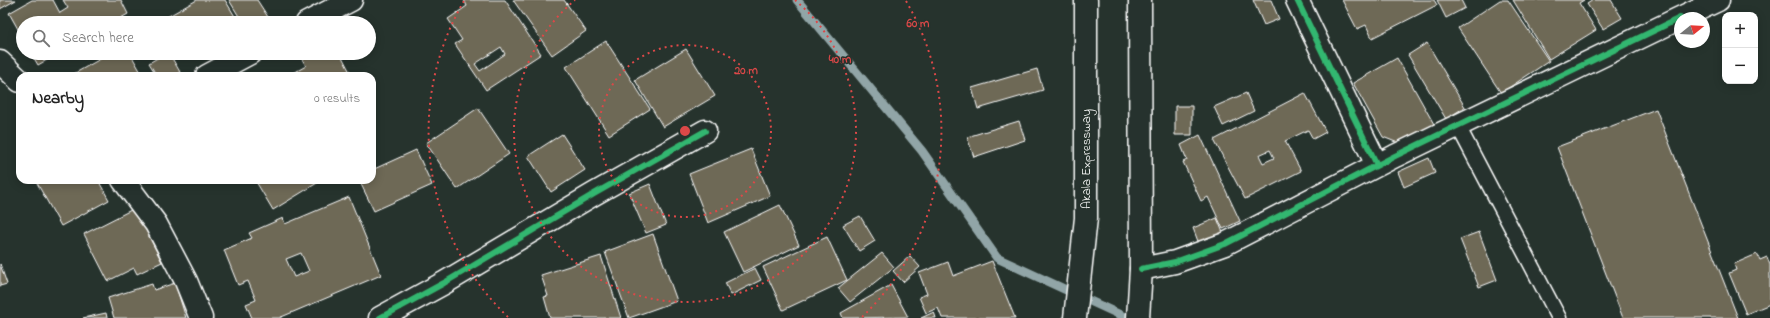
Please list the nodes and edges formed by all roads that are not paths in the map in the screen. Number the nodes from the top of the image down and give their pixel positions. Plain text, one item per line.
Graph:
1 (351, 0) edge
2 (1086, 0) edge
3 (1140, 0) edge
4 (1297, 0) edge
5 (1718, 0) edge
6 (1693, 12) edge
7 (321, 16) edge
8 (1674, 21) edge
9 (237, 60) edge
10 (0, 62) edge
11 (214, 72) edge
12 (16, 77) edge
13 (1458, 126) junction
14 (705, 131) dead end
15 (1377, 165) junction
16 (126, 184) edge
17 (1141, 269) junction
18 (1075, 314) edge
19 (1139, 315) edge
20 (201, 318) edge
21 (380, 318) edge
22 (1559, 318) edge

1 - 7 street
2 - 18 street, Akala Expressway
3 - 17 street
4 - 15 street
5 - 6 street
8 - 13 street
9 - 11 street
10 - 12 street
13 - 15 street
13 - 22 lane
14 - 21 street
15 - 17 street
16 - 20 street
17 - 19 street

